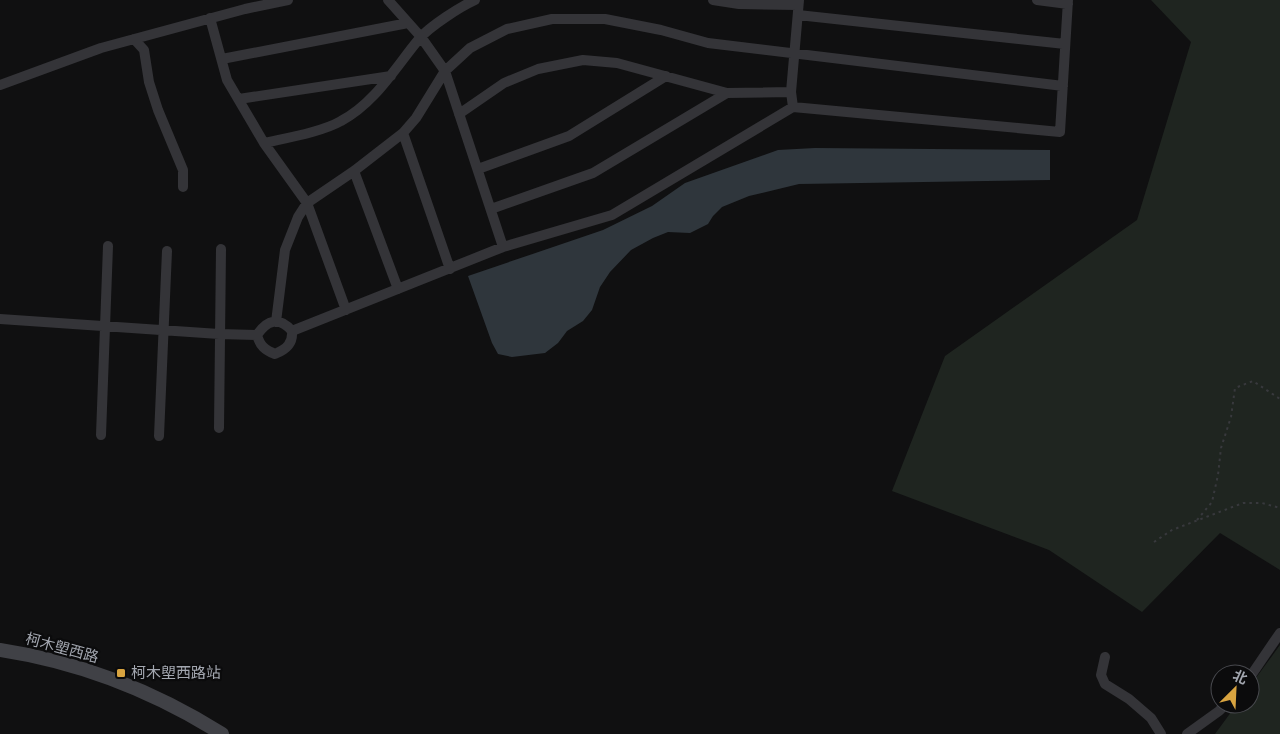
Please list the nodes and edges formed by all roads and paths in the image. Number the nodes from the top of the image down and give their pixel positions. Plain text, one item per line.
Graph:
1 (288, 0) edge
2 (388, 0) edge
3 (475, 0) edge
4 (713, 0) edge
5 (1037, 0) edge
6 (1068, 2) edge
7 (799, 7) edge
8 (210, 18) junction
9 (408, 23) junction
10 (420, 37) junction
11 (134, 39) junction
12 (1065, 44) junction
13 (795, 53) junction
14 (222, 59) junction
15 (445, 71) junction
16 (391, 76) junction
17 (666, 76) junction
18 (0, 85) edge
19 (1063, 86) junction
20 (791, 92) junction
21 (727, 94) junction
22 (238, 99) junction
23 (793, 107) junction
24 (460, 114) junction
25 (403, 132) junction
26 (264, 143) junction
27 (478, 168) junction
28 (354, 171) junction
29 (183, 187) dead end
30 (307, 203) junction
31 (491, 209) junction
32 (108, 246) dead end
33 (504, 247) junction
34 (221, 249) dead end
35 (167, 251) dead end
36 (450, 269) junction
37 (398, 289) junction
38 (346, 310) junction
39 (0, 319) edge
40 (276, 322) junction
41 (104, 326) junction
42 (165, 330) junction
43 (292, 331) junction
44 (219, 334) junction
45 (257, 335) junction
46 (1280, 399) edge
47 (219, 428) dead end
48 (101, 434) dead end
49 (159, 436) dead end
50 (1280, 508) edge
51 (1198, 520) junction
52 (1154, 542) dead end
53 (1280, 633) edge
54 (0, 650) edge
55 (1105, 657) dead end
56 (1259, 664) edge
57 (1215, 714) edge
58 (222, 734) edge
59 (1162, 734) edge
60 (1187, 734) edge

1 - 8 street
2 - 9 street
3 - 10 street
4 - 7 street
5 - 6 street
6 - 12 street
7 - 12 street
7 - 13 street
8 - 11 street
8 - 14 street
9 - 10 street
9 - 14 street
10 - 15 street
10 - 16 street
11 - 18 street
11 - 29 street
12 - 19 street
13 - 15 street
13 - 19 street
13 - 20 street
14 - 22 street
15 - 24 street
15 - 25 street
16 - 22 street
16 - 26 street
17 - 21 street
17 - 24 street
17 - 27 street
19 - 23 street
20 - 21 street
20 - 23 street
21 - 31 street
22 - 26 street
23 - 33 street
24 - 27 street
25 - 28 street
25 - 36 street
26 - 30 street
27 - 31 street
28 - 30 street
28 - 37 street
30 - 38 street
30 - 40 street
31 - 33 street
32 - 41 street
33 - 36 street
34 - 44 street
35 - 42 street
36 - 37 street
37 - 38 street
38 - 43 street
39 - 41 street
40 - 43 street
40 - 45 street
41 - 42 street
41 - 48 street
42 - 44 street
42 - 49 street
43 - 45 street
44 - 45 street
44 - 47 street
46 - 51 path
50 - 51 path
51 - 52 path
53 - 56 street
54 - 58 street, 柯木塱西路
55 - 59 street
57 - 60 street

